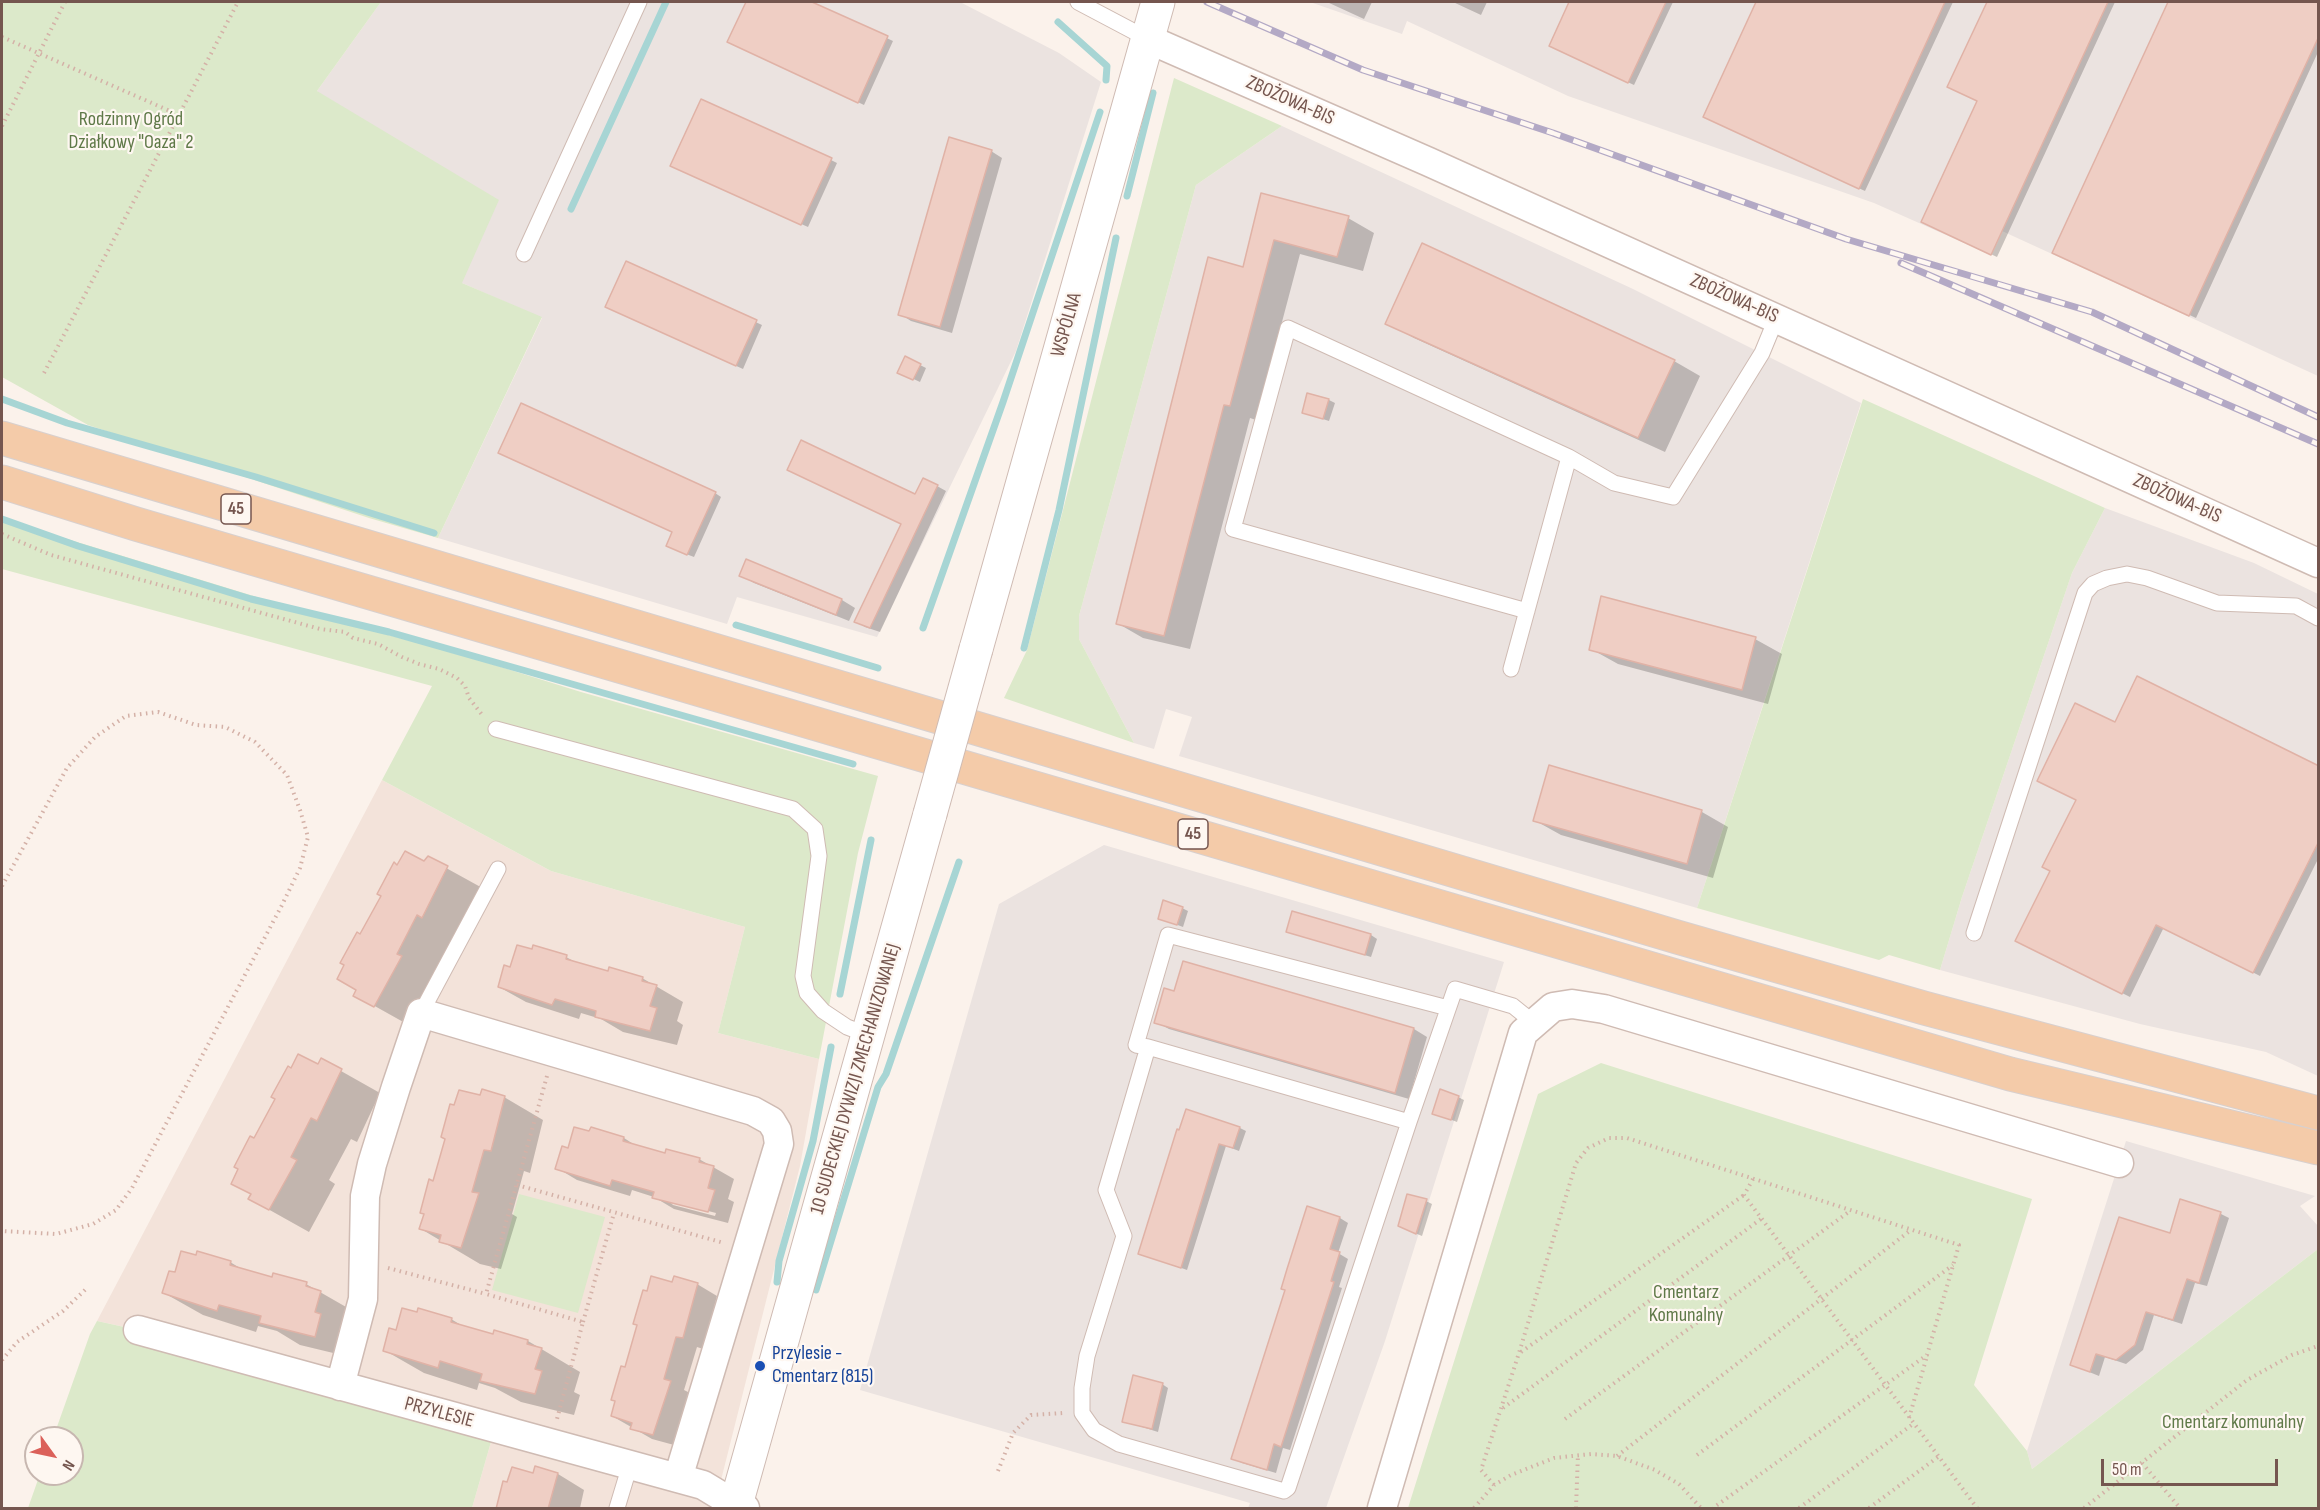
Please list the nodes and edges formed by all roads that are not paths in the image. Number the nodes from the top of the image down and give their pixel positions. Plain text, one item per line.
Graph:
1 (639, 2) edge
2 (1078, 2) edge
3 (1158, 2) edge
4 (1148, 39) junction
5 (524, 254) dead end
6 (1776, 319) junction
7 (2, 438) edge
8 (1569, 457) junction
9 (2, 482) edge
10 (2319, 563) edge
11 (1527, 611) junction
12 (2319, 618) edge
13 (976, 649) joint
14 (1511, 669) dead end
15 (496, 729) road end
16 (498, 869) dead end
17 (1974, 933) dead end
18 (1448, 1008) junction
19 (421, 1013) junction
20 (1534, 1023) junction
21 (868, 1035) junction
22 (1148, 1047) junction
23 (2319, 1113) edge
24 (1409, 1122) junction
25 (2319, 1148) edge
26 (2119, 1163) dead end
27 (138, 1330) dead end
28 (340, 1386) junction
29 (630, 1465) junction
30 (678, 1478) junction
31 (738, 1508) edge
32 (617, 1509) edge
33 (1382, 1509) edge

1 - 5 lane
2 - 4 lane
3 - 4 street, WSPÓLNA
4 - 6 street, ZBOŻOWA-BIS
4 - 13 street, WSPÓLNA
6 - 8 lane
6 - 10 street, ZBOŻOWA-BIS
7 - 23 main road, 45
8 - 11 lane
8 - 11 lane
9 - 25 main road, 45
11 - 14 lane
12 - 17 lane
13 - 21 street, 10 SUDECKIEJ DYWIZJI ZMECHANIZOWANEJ, bridge
15 - 21 lane
16 - 19 lane
18 - 20 lane
18 - 22 lane
18 - 24 lane
19 - 28 street
19 - 30 street
20 - 26 street
20 - 33 street
21 - 31 street, 10 SUDECKIEJ DYWIZJI ZMECHANIZOWANEJ
22 - 24 lane
22 - 24 lane
27 - 28 street, PRZYLESIE
28 - 29 street, PRZYLESIE
29 - 30 street, PRZYLESIE
29 - 32 lane
30 - 31 street, PRZYLESIE

